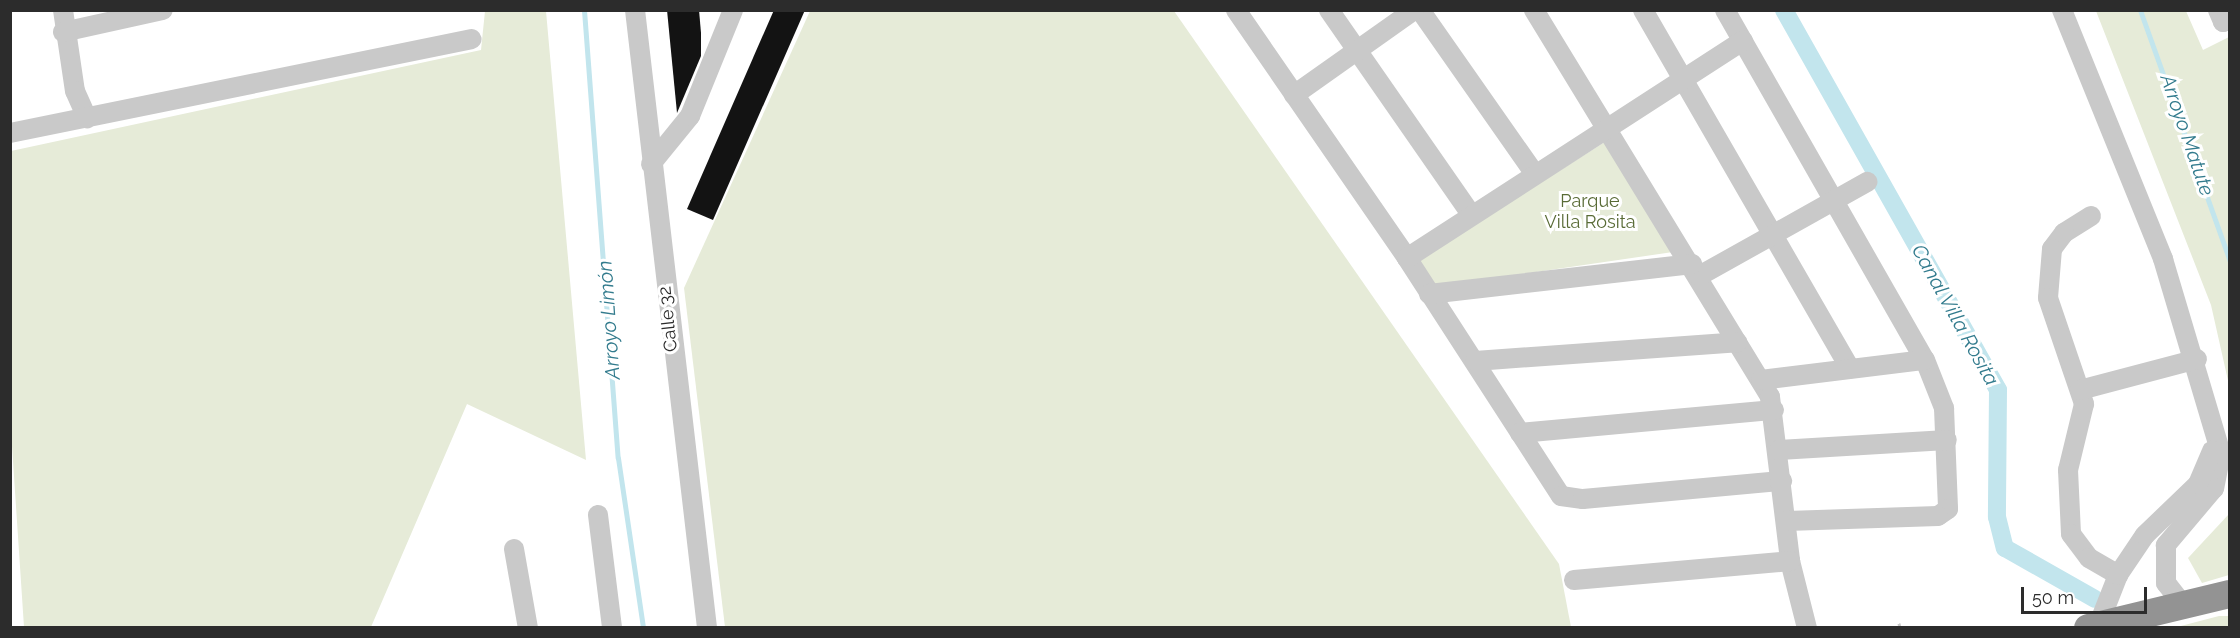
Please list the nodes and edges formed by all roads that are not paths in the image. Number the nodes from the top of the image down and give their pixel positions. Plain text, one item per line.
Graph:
1 (63, 10) edge
2 (163, 10) edge
3 (635, 10) edge
4 (733, 10) edge
5 (1236, 10) edge
6 (1329, 10) edge
7 (1414, 10) edge
8 (1420, 10) edge
9 (1534, 10) edge
10 (1643, 10) edge
11 (1725, 10) edge
12 (2061, 10) edge
13 (2218, 10) edge
14 (2229, 19) edge
15 (63, 32) junction
16 (472, 39) dead end
17 (1743, 41) junction
18 (1358, 52) junction
19 (1683, 81) junction
20 (1294, 95) junction
21 (87, 118) junction
22 (1609, 127) junction
23 (10, 133) edge
24 (651, 164) junction
25 (1534, 174) junction
26 (1867, 182) dead end
27 (1836, 199) junction
28 (1470, 213) junction
29 (2091, 216) dead end
30 (1771, 237) junction
31 (1407, 258) junction
32 (1696, 270) junction
33 (1429, 294) junction
34 (1737, 342) junction
35 (2197, 359) junction
36 (1925, 360) junction
37 (1475, 361) junction
38 (1850, 369) junction
39 (1761, 380) junction
40 (2080, 390) junction
41 (1774, 410) junction
42 (2211, 422) junction
43 (1520, 433) junction
44 (1947, 440) junction
45 (1779, 450) junction
46 (1782, 482) junction
47 (598, 515) dead end
48 (1787, 521) junction
49 (514, 549) dead end
50 (1790, 561) junction
51 (2118, 575) junction
52 (1574, 580) dead end
53 (2229, 594) edge
54 (2229, 601) edge
55 (2186, 607) junction
56 (1808, 622) edge
57 (528, 627) edge
58 (612, 627) edge
59 (707, 627) edge
60 (2093, 627) edge

1 - 15 street
2 - 15 street
3 - 24 street, Calle 32
4 - 24 street
5 - 20 street
6 - 18 street
7 - 18 street
8 - 25 street
9 - 22 street
10 - 19 street
11 - 17 street
12 - 35 street
13 - 14 street
15 - 21 street
16 - 21 street
17 - 19 street
17 - 27 street
18 - 20 street
18 - 28 street
19 - 22 street
19 - 30 street
20 - 31 street
21 - 23 street
22 - 25 street
22 - 32 street
24 - 59 street, Calle 32
25 - 28 street
26 - 27 street
27 - 30 street
27 - 36 street
28 - 31 street
29 - 40 street
30 - 32 street
30 - 38 street
31 - 33 street
32 - 33 street
32 - 34 street
33 - 37 street
34 - 37 street
34 - 39 street
35 - 40 street
35 - 42 street
36 - 38 street
36 - 44 street
37 - 43 street
38 - 39 street
39 - 41 street
40 - 51 street
41 - 43 street
41 - 45 street
42 - 51 street
42 - 55 street
43 - 46 street
44 - 45 street
44 - 48 street
45 - 46 street
46 - 48 street
47 - 58 street
48 - 50 street
49 - 57 street
50 - 52 street
50 - 56 street
51 - 60 street
53 - 55 highway
54 - 55 highway
55 - 60 highway

